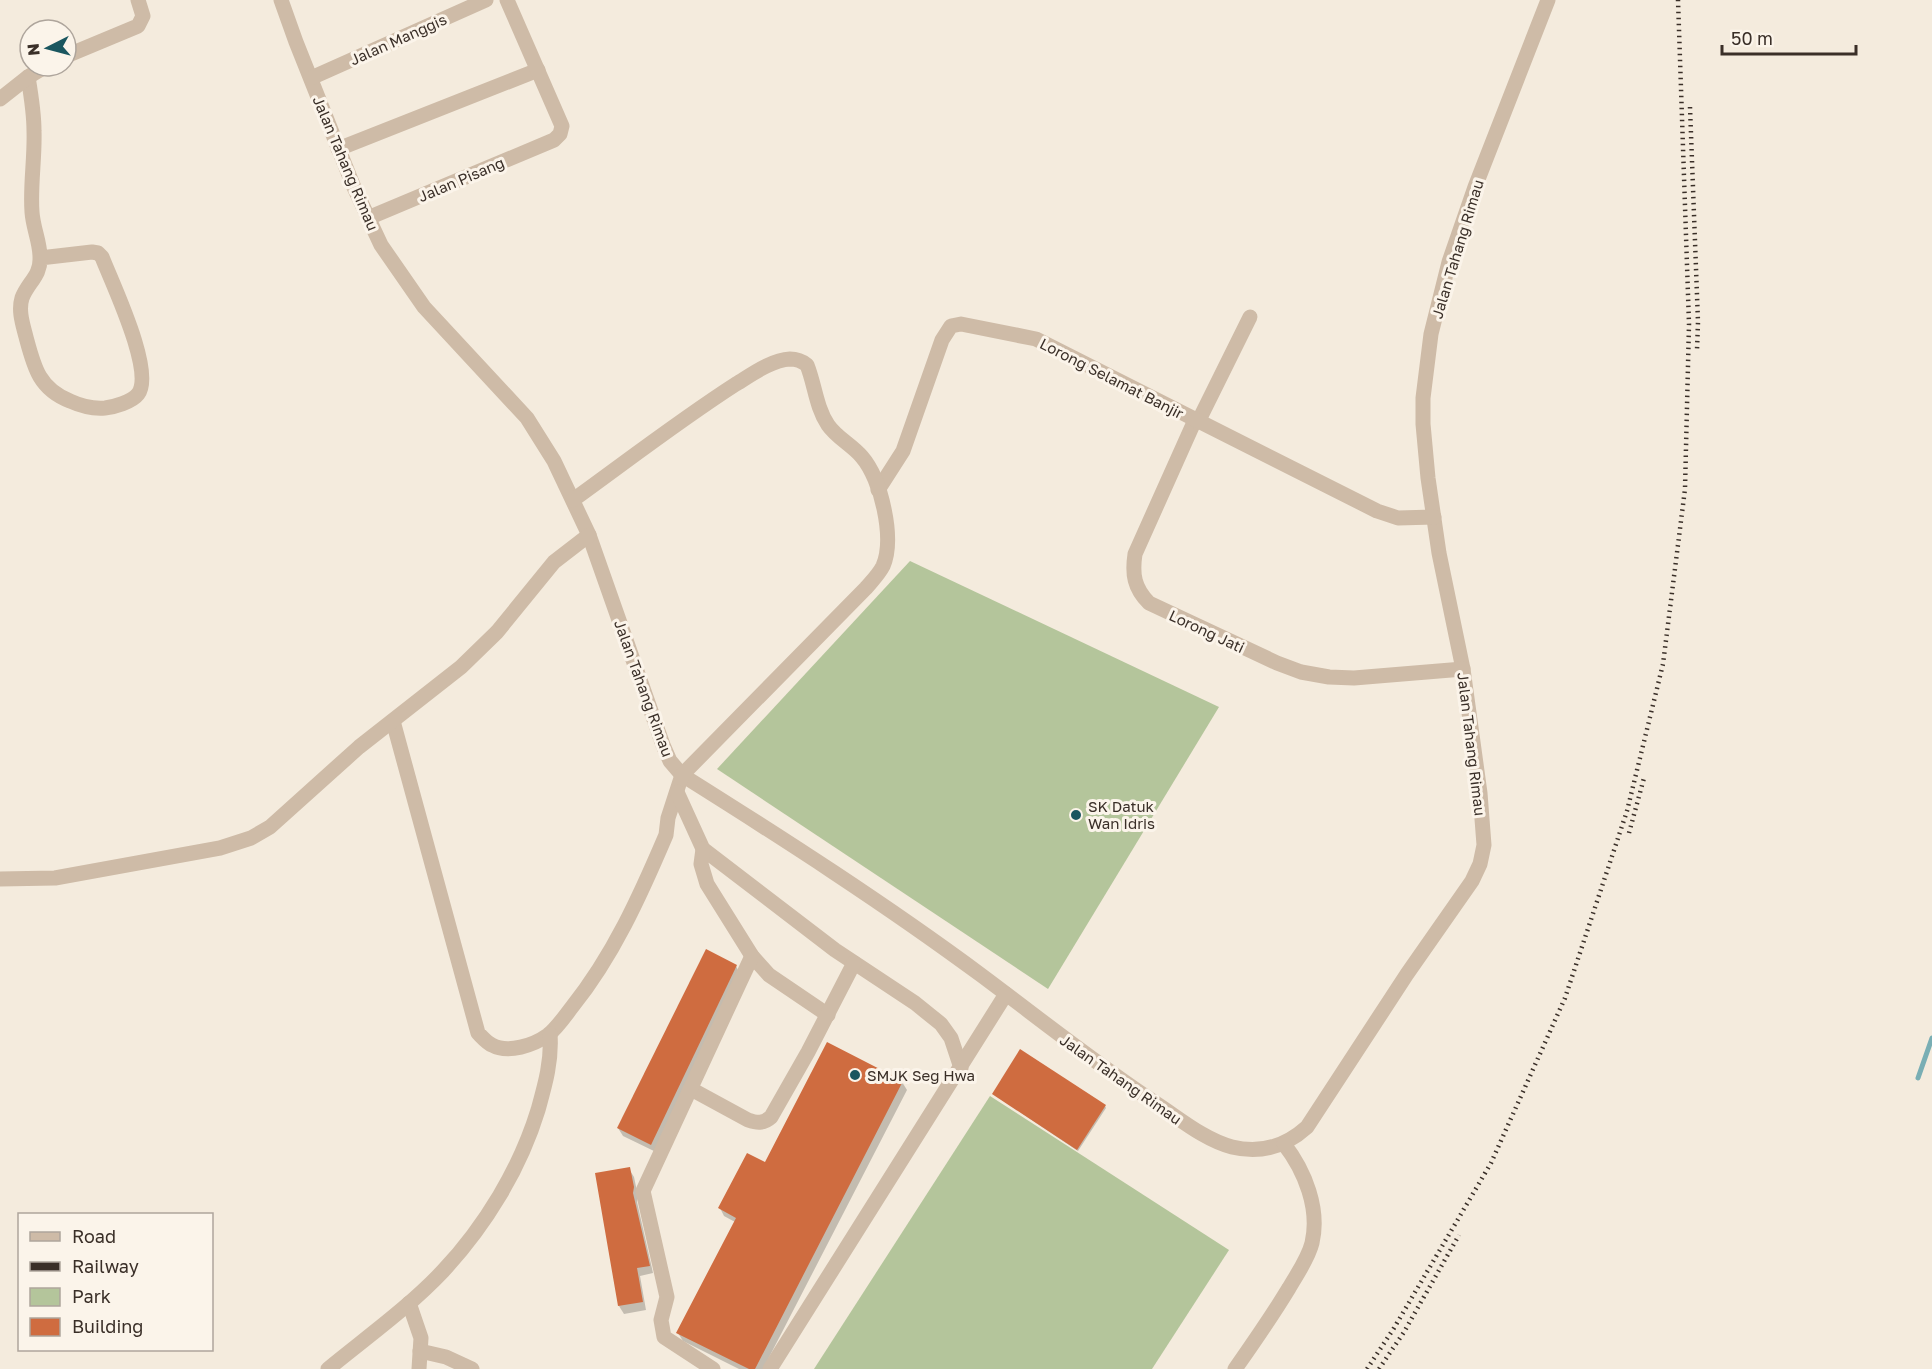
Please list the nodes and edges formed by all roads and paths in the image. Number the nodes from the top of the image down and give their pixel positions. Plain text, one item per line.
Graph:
1 (138, 0) edge
2 (281, 0) edge
3 (486, 0) edge
4 (507, 0) edge
5 (1548, 0) edge
6 (459, 5) edge
7 (78, 51) edge
8 (538, 70) junction
9 (27, 78) edge
10 (28, 78) edge
11 (311, 78) junction
12 (0, 99) edge
13 (338, 148) junction
14 (368, 218) junction
15 (40, 258) junction
16 (1250, 317) dead end
17 (1197, 421) junction
18 (878, 490) junction
19 (573, 501) junction
20 (1434, 517) junction
21 (589, 536) junction
22 (1463, 669) junction
23 (393, 721) junction
24 (682, 776) junction
25 (677, 792) junction
26 (703, 849) junction
27 (0, 879) edge
28 (752, 957) junction
29 (854, 963) junction
30 (1006, 994) junction
31 (828, 1015) junction
32 (550, 1034) junction
33 (961, 1068) junction
34 (691, 1089) junction
35 (1284, 1144) junction
36 (409, 1303) junction
37 (420, 1351) junction
38 (328, 1369) edge
39 (419, 1369) edge
40 (472, 1369) edge
41 (713, 1369) edge
42 (770, 1369) edge
43 (1235, 1369) edge

1 - 7 street
2 - 11 street, Jalan Tahang Rimau
3 - 6 street, Jalan Manggis
4 - 8 street
5 - 20 street, Jalan Tahang Rimau
6 - 11 street, Jalan Manggis
8 - 13 street
8 - 14 street, Jalan Pisang
9 - 12 street
10 - 15 street
11 - 13 street, Jalan Tahang Rimau
13 - 14 street, Jalan Tahang Rimau
14 - 19 street, Jalan Tahang Rimau
15 - 15 street
16 - 17 street, Lorong Jati
17 - 18 street, Lorong Selamat Banjir
17 - 20 street, Lorong Selamat Banjir
17 - 22 street, Lorong Jati
18 - 19 street
18 - 24 street
19 - 21 street, Jalan Tahang Rimau
20 - 22 street, Jalan Tahang Rimau
21 - 23 street
21 - 24 street, Jalan Tahang Rimau
22 - 35 street, Jalan Tahang Rimau
23 - 27 street
23 - 32 street
24 - 25 street
24 - 30 street, Jalan Tahang Rimau
25 - 26 street
25 - 32 street
26 - 28 street
26 - 29 street
28 - 31 street
28 - 34 street
29 - 31 street
29 - 33 street
30 - 33 street
30 - 35 street, Jalan Tahang Rimau
31 - 34 street
32 - 36 street
33 - 42 street
34 - 41 street
35 - 43 street
36 - 37 street
36 - 38 street
37 - 39 street
37 - 40 street

